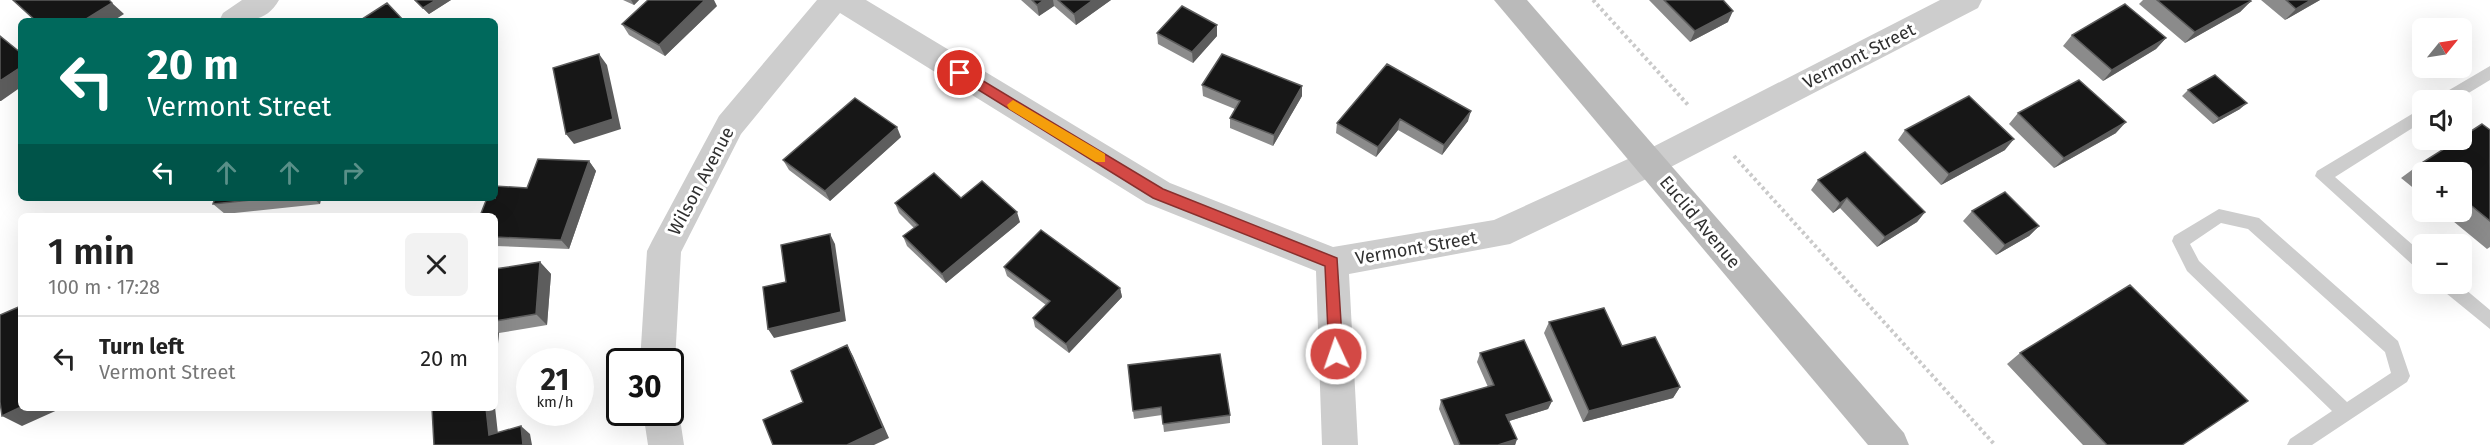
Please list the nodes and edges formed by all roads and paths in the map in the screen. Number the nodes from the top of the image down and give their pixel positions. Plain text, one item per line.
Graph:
1 (264, 0) edge
2 (834, 0) edge
3 (842, 0) edge
4 (1509, 0) edge
5 (1593, 0) edge
6 (1967, 0) edge
7 (238, 18) edge
8 (2490, 72) edge
9 (2461, 90) edge
10 (2412, 120) edge
11 (1712, 132) junction
12 (1650, 163) junction
13 (2412, 254) edge
14 (1332, 262) junction
15 (2458, 294) edge
16 (2490, 321) edge
17 (658, 348) edge
18 (2345, 412) junction
19 (663, 426) edge
20 (666, 445) edge
21 (1340, 445) edge
22 (1891, 445) edge
23 (1995, 445) edge
24 (2296, 445) edge

1 - 7 street
2 - 17 street, Wilson Avenue
3 - 14 street, Vermont Street
4 - 12 main road, Euclid Avenue
5 - 11 path
6 - 11 street, Vermont Street
8 - 9 lane
10 - 13 lane
11 - 12 street, Vermont Street
11 - 23 path
12 - 14 street, Vermont Street
12 - 22 main road, Euclid Avenue
14 - 21 street
15 - 16 lane
18 - 18 lane
18 - 24 lane
19 - 20 street

